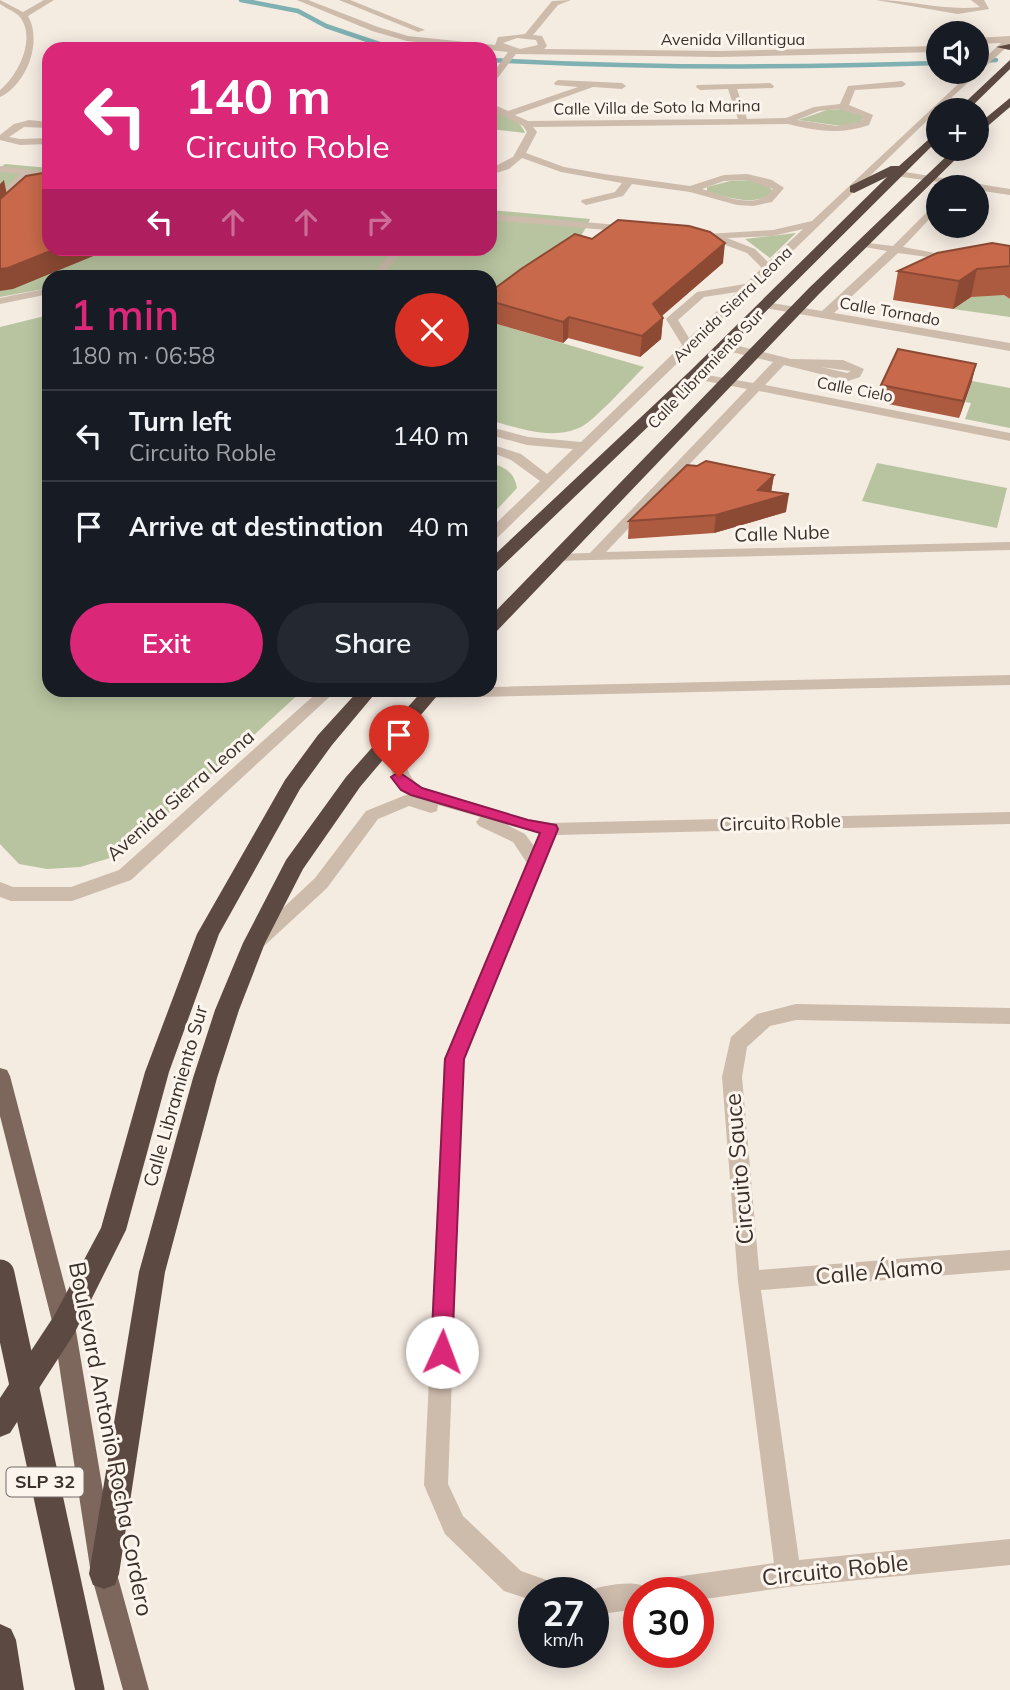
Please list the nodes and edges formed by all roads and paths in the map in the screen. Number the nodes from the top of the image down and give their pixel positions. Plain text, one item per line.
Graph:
1 (50, 0) edge
2 (301, 0) edge
3 (343, 0) edge
4 (567, 0) edge
5 (880, 0) edge
6 (975, 0) edge
7 (0, 1) edge
8 (553, 1) edge
9 (24, 16) junction
10 (527, 36) junction
11 (543, 41) junction
12 (447, 42) edge
13 (478, 42) edge
14 (989, 42) edge
15 (1008, 43) edge
16 (926, 44) edge
17 (497, 46) edge
18 (989, 46) edge
19 (497, 47) edge
20 (898, 47) junction
21 (506, 48) junction
22 (926, 48) edge
23 (528, 51) junction
24 (989, 59) edge
25 (1010, 63) edge
26 (497, 72) edge
27 (558, 83) dead end
28 (902, 84) dead end
29 (965, 84) edge
30 (591, 85) junction
31 (622, 86) dead end
32 (770, 86) dead end
33 (700, 87) dead end
34 (732, 87) junction
35 (0, 94) edge
36 (952, 98) edge
37 (974, 98) edge
38 (1010, 100) edge
39 (844, 106) junction
40 (497, 109) edge
41 (509, 114) junction
42 (989, 120) edge
43 (743, 121) junction
44 (788, 121) junction
45 (926, 123) edge
46 (526, 124) junction
47 (42, 125) edge
48 (4, 129) edge
49 (42, 142) edge
50 (926, 146) edge
51 (521, 154) junction
52 (912, 160) junction
53 (950, 161) edge
54 (497, 162) edge
55 (536, 162) junction
56 (512, 164) junction
57 (0, 169) edge
58 (497, 169) edge
59 (27, 173) junction
60 (42, 175) edge
61 (938, 175) edge
62 (42, 178) edge
63 (895, 178) junction
64 (629, 181) junction
65 (35, 183) edge
66 (926, 186) edge
67 (854, 188) junction
68 (926, 188) edge
69 (692, 189) junction
70 (989, 190) edge
71 (1010, 192) edge
72 (0, 199) edge
73 (989, 199) edge
74 (586, 202) dead end
75 (1010, 202) edge
76 (926, 217) edge
77 (497, 218) edge
78 (816, 223) junction
79 (607, 226) junction
80 (646, 230) edge
81 (698, 235) edge
82 (711, 236) junction
83 (587, 239) edge
84 (863, 244) junction
85 (895, 250) junction
86 (393, 256) edge
87 (959, 260) edge
88 (768, 268) junction
89 (382, 270) edge
90 (748, 287) junction
91 (42, 292) edge
92 (0, 301) edge
93 (42, 304) edge
94 (765, 305) junction
95 (0, 311) edge
96 (797, 311) junction
97 (824, 316) junction
98 (688, 345) junction
99 (723, 346) junction
100 (1010, 347) edge
101 (755, 353) junction
102 (694, 375) junction
103 (727, 381) junction
104 (758, 387) junction
105 (497, 433) edge
106 (1010, 437) edge
107 (584, 446) junction
108 (497, 450) edge
109 (653, 458) junction
110 (682, 465) junction
111 (548, 481) junction
112 (497, 530) edge
113 (1010, 546) edge
114 (594, 557) junction
115 (556, 558) junction
116 (497, 561) edge
117 (497, 621) edge
118 (1010, 680) edge
119 (497, 690) edge
120 (321, 697) edge
121 (363, 697) edge
122 (426, 697) edge
123 (406, 720) junction
124 (413, 796) junction
125 (1010, 818) edge
126 (550, 829) junction
127 (536, 863) junction
128 (0, 889) edge
129 (254, 943) junction
130 (1010, 1016) edge
131 (0, 1076) edge
132 (1010, 1260) edge
133 (0, 1274) edge
134 (749, 1281) junction
135 (64, 1325) junction
136 (0, 1423) edge
137 (1010, 1552) edge
138 (104, 1574) junction
139 (788, 1574) junction
140 (518, 1584) edge
141 (714, 1584) edge
142 (0, 1640) edge
143 (8, 1690) edge
144 (90, 1690) edge
145 (136, 1690) edge

1 - 9 street
2 - 12 street
3 - 13 street
4 - 8 street
5 - 6 street
7 - 9 street
8 - 10 street
9 - 35 street
10 - 11 street, Avenida Villantigua
10 - 21 street
11 - 20 street, Avenida Villantigua
11 - 23 street
14 - 15 street
15 - 18 street
15 - 24 street, Avenida Sierra Leona
16 - 20 street, Avenida Villantigua
17 - 21 street
19 - 21 street
20 - 22 street, Avenida Villantigua
20 - 23 street, Avenida Villantigua
21 - 23 street, Avenida Villantigua
21 - 26 street
25 - 37 highway
27 - 30 street
28 - 39 street
29 - 36 street, Avenida Sierra Leona
30 - 31 street
30 - 41 street
32 - 34 street
33 - 34 street
34 - 43 street
38 - 42 highway
39 - 44 street, Calle Villa de Soto la Marina
39 - 44 street, Calle Villa de Soto la Marina
40 - 41 street
41 - 46 street
43 - 44 street, Calle Villa de Soto la Marina
43 - 46 street, Calle Villa de Soto la Marina
45 - 67 street, Avenida Sierra Leona
46 - 51 street
47 - 48 street
48 - 49 street
50 - 52 highway, Calle Libramiento Sur
51 - 55 street
51 - 56 street
52 - 63 highway, Calle Libramiento Sur
52 - 67 highway
53 - 61 highway, Calle Libramiento Sur
54 - 56 street
55 - 56 street
55 - 64 street
56 - 58 street
57 - 59 street
59 - 60 street
59 - 72 street
62 - 65 street
63 - 66 street
63 - 94 highway, Calle Libramiento Sur
64 - 69 street
64 - 74 street
67 - 78 street, Avenida Sierra Leona
68 - 84 highway, Calle Libramiento Sur
69 - 69 street
70 - 71 street
73 - 75 street
76 - 85 street
77 - 79 street
78 - 82 street
78 - 88 street, Avenida Sierra Leona
79 - 80 street
79 - 83 street
81 - 82 street
82 - 88 street
84 - 85 street
84 - 96 highway, Calle Libramiento Sur
85 - 87 street
85 - 97 street
86 - 89 street
88 - 90 street, Avenida Sierra Leona
90 - 98 street, Avenida Sierra Leona
90 - 98 street
91 - 92 street
93 - 95 street
94 - 96 street, Calle Tornado
94 - 99 highway, Calle Libramiento Sur
96 - 97 street, Calle Tornado
96 - 101 highway, Calle Libramiento Sur
97 - 100 street, Calle Tornado
98 - 107 street, Avenida Sierra Leona
99 - 101 street
99 - 102 highway, Calle Libramiento Sur
101 - 103 highway, Calle Libramiento Sur
101 - 104 street
102 - 103 street, Calle Cielo
102 - 116 highway, Calle Libramiento Sur
103 - 104 street, Calle Cielo
103 - 109 highway, Calle Libramiento Sur
104 - 106 street, Calle Cielo
104 - 110 street
105 - 107 street
107 - 111 street, Avenida Sierra Leona
108 - 111 street
109 - 110 street
109 - 115 highway, Calle Libramiento Sur
110 - 114 street
111 - 112 street, Avenida Sierra Leona
113 - 114 street, Calle Nube
114 - 115 street, Calle Nube
115 - 117 highway, Calle Libramiento Sur
118 - 119 street
120 - 128 street, Avenida Sierra Leona
121 - 135 highway, Calle Libramiento Sur
122 - 123 highway, Calle Libramiento Sur
123 - 124 street
123 - 129 highway, Calle Libramiento Sur
124 - 126 street, Circuito Roble
124 - 127 street
124 - 129 street
125 - 126 street, Circuito Roble
126 - 127 street
127 - 140 street
129 - 138 highway, Calle Libramiento Sur
130 - 134 street, Circuito Sauce
131 - 135 main road, Boulevard Antonio Rocha Cordero
132 - 134 street, Calle Álamo
133 - 144 highway, SLP 32, bridge
134 - 139 street, Circuito Sauce
135 - 136 highway, Calle Libramiento Sur
135 - 138 main road, Boulevard Antonio Rocha Cordero
137 - 139 street, Circuito Roble
138 - 145 main road, Boulevard Antonio Rocha Cordero
139 - 141 street, Circuito Roble
142 - 143 highway

